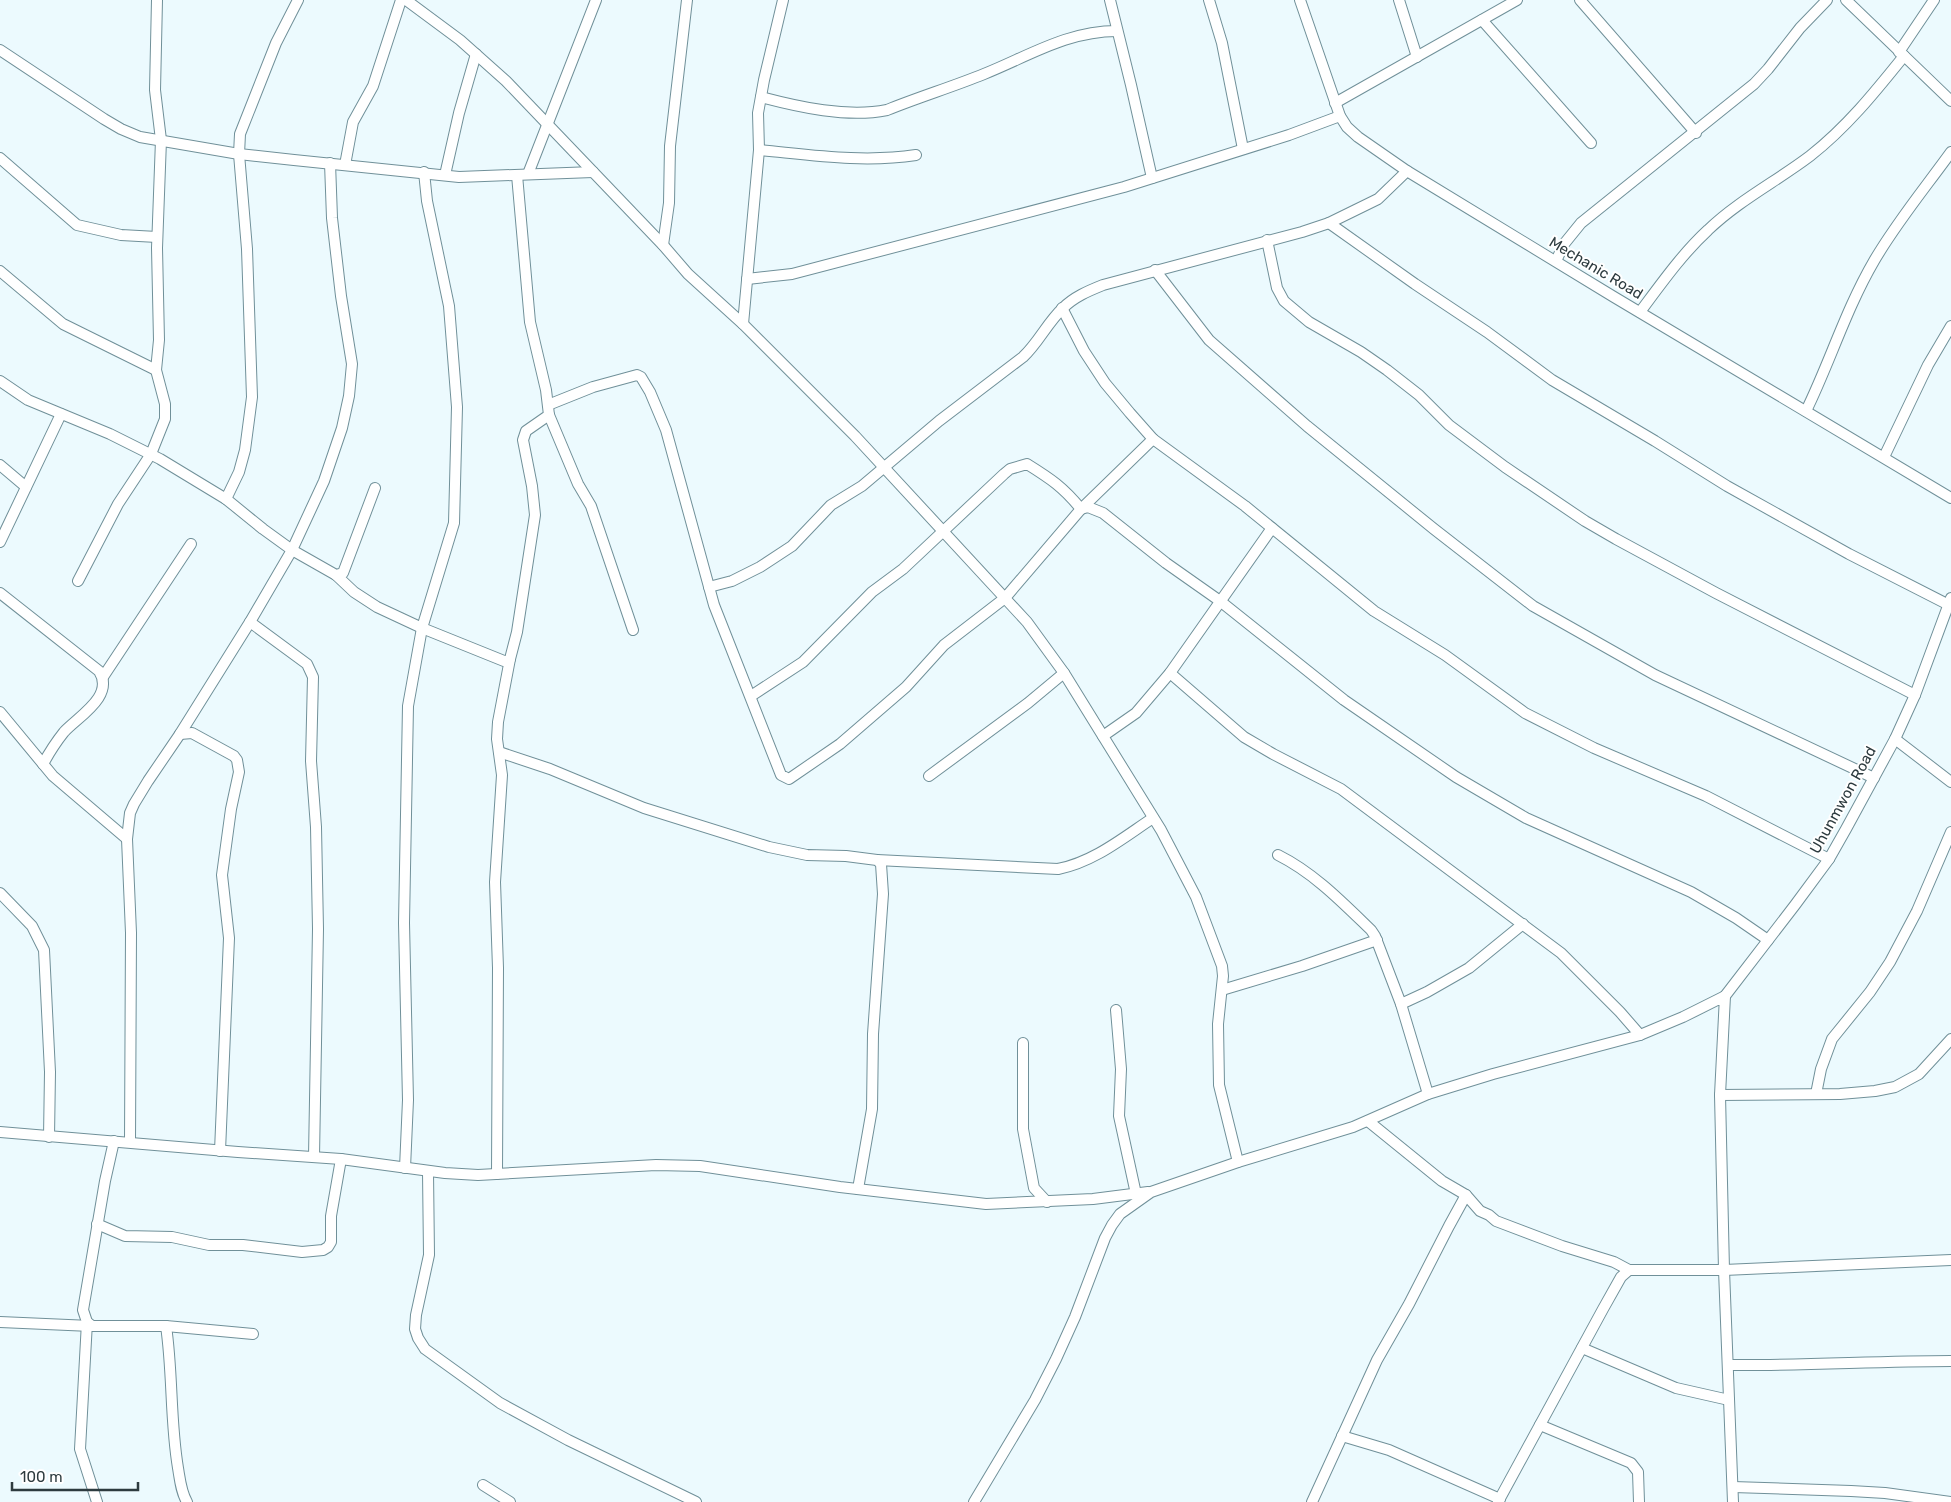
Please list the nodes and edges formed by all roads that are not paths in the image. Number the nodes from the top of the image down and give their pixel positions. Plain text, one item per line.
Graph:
1 (156, 0) edge
2 (298, 0) edge
3 (401, 0) edge
4 (406, 0) edge
5 (596, 0) edge
6 (687, 0) edge
7 (783, 0) edge
8 (1110, 0) edge
9 (1209, 0) edge
10 (1300, 0) edge
11 (1398, 0) edge
12 (1517, 0) edge
13 (1580, 0) edge
14 (1827, 0) edge
15 (1846, 0) edge
16 (1934, 0) edge
17 (1482, 20) junction
18 (1117, 31) junction
19 (0, 50) edge
20 (476, 54) junction
21 (1902, 54) junction
22 (1417, 58) junction
23 (761, 97) junction
24 (1951, 101) edge
25 (1335, 103) junction
26 (1340, 116) junction
27 (547, 126) junction
28 (1696, 132) junction
29 (161, 140) junction
30 (1591, 143) dead end
31 (1243, 149) junction
32 (759, 150) junction
33 (1951, 152) edge
34 (239, 154) junction
35 (916, 154) dead end
36 (0, 158) edge
37 (330, 163) junction
38 (345, 165) junction
39 (1407, 171) junction
40 (424, 172) junction
41 (593, 172) junction
42 (523, 174) junction
43 (444, 175) junction
44 (1152, 178) junction
45 (1329, 223) junction
46 (157, 236) junction
47 (1267, 240) junction
48 (663, 244) junction
49 (1556, 261) junction
50 (1155, 270) junction
51 (0, 271) edge
52 (747, 279) junction
53 (1062, 308) junction
54 (1640, 312) junction
55 (743, 324) junction
56 (1951, 326) edge
57 (156, 370) junction
58 (0, 381) edge
59 (549, 410) junction
60 (1806, 411) junction
61 (62, 414) junction
62 (1153, 439) junction
63 (150, 454) junction
64 (1884, 457) junction
65 (0, 465) edge
66 (884, 467) junction
67 (26, 486) junction
68 (374, 488) dead end
69 (1951, 498) edge
70 (226, 499) junction
71 (1081, 509) junction
72 (1272, 528) junction
73 (944, 532) junction
74 (0, 542) edge
75 (191, 544) dead end
76 (292, 550) junction
77 (336, 576) junction
78 (78, 581) dead end
79 (709, 587) junction
80 (0, 593) edge
81 (1005, 598) junction
82 (1220, 601) junction
83 (1950, 601) edge
84 (250, 622) junction
85 (422, 628) junction
86 (633, 630) dead end
87 (510, 659) junction
88 (1064, 672) junction
89 (1170, 673) junction
90 (103, 678) junction
91 (1915, 694) junction
92 (751, 696) junction
93 (0, 712) edge
94 (180, 734) junction
95 (1103, 736) junction
96 (1894, 739) junction
97 (499, 752) junction
98 (43, 764) junction
99 (929, 776) dead end
100 (1874, 778) junction
101 (1951, 782) edge
102 (1153, 818) junction
103 (1951, 832) edge
104 (127, 839) junction
105 (1278, 855) dead end
106 (1829, 859) junction
107 (877, 860) junction
108 (0, 894) edge
109 (1523, 924) junction
110 (1377, 940) junction
111 (1768, 940) junction
112 (1222, 990) junction
113 (1725, 996) junction
114 (1400, 1004) junction
115 (1116, 1010) dead end
116 (1640, 1035) junction
117 (1951, 1038) edge
118 (1022, 1043) dead end
119 (1428, 1094) junction
120 (1816, 1094) junction
121 (1720, 1095) junction
122 (1368, 1121) junction
123 (0, 1132) edge
124 (49, 1137) junction
125 (114, 1141) junction
126 (130, 1142) junction
127 (220, 1151) junction
128 (314, 1157) junction
129 (341, 1159) junction
130 (1238, 1162) junction
131 (405, 1168) junction
132 (428, 1172) junction
133 (497, 1174) junction
134 (858, 1189) junction
135 (1151, 1192) junction
136 (1136, 1194) junction
137 (1466, 1195) junction
138 (1047, 1202) junction
139 (97, 1224) junction
140 (1951, 1260) edge
141 (1629, 1270) junction
142 (1724, 1270) junction
143 (0, 1322) edge
144 (88, 1325) junction
145 (166, 1326) junction
146 (253, 1334) dead end
147 (1582, 1348) junction
148 (1951, 1361) edge
149 (1728, 1364) junction
150 (1729, 1400) junction
151 (1540, 1426) junction
152 (1342, 1436) junction
153 (483, 1484) dead end
154 (1733, 1487) junction
155 (1851, 1491) junction
156 (1499, 1500) edge
157 (97, 1502) edge
158 (187, 1502) edge
159 (510, 1502) edge
160 (696, 1502) edge
161 (974, 1502) edge
162 (1312, 1502) edge
163 (1639, 1502) edge
164 (1733, 1502) edge
165 (1849, 1502) edge
166 (1951, 1502) edge

1 - 29 street
2 - 34 street
3 - 38 street
4 - 20 street
5 - 27 street
6 - 48 street
7 - 23 street
8 - 18 street
9 - 31 street
10 - 25 street, Mechanic Road
11 - 22 street
12 - 17 street
13 - 28 street
14 - 28 street
15 - 21 street
16 - 21 street
17 - 22 street
17 - 30 street
18 - 23 street
18 - 44 street
19 - 29 street
20 - 27 street
20 - 43 street
21 - 24 street
21 - 54 street
22 - 25 street
23 - 32 street
25 - 26 street, Mechanic Road
26 - 31 street
26 - 39 street, Mechanic Road
27 - 41 street
27 - 42 street
28 - 49 street
29 - 34 street
29 - 46 street
31 - 44 street
32 - 35 street
32 - 52 street
33 - 60 street
34 - 37 street
34 - 70 street
36 - 46 street
37 - 38 street
37 - 76 street
38 - 40 street
39 - 45 street
39 - 49 street, Mechanic Road
40 - 43 street
40 - 85 street
41 - 42 street
41 - 48 street
42 - 43 street
42 - 59 street
44 - 52 street
45 - 47 street
45 - 83 street
46 - 57 street
47 - 50 street
47 - 91 street
48 - 55 street
49 - 54 street, Mechanic Road
50 - 53 street
50 - 100 street
51 - 57 street
52 - 55 street
53 - 62 street
53 - 66 street
54 - 60 street, Mechanic Road
55 - 66 street
56 - 64 street
57 - 63 street
58 - 61 street
59 - 79 street
59 - 86 street
59 - 87 street
60 - 64 street, Mechanic Road
61 - 63 street
61 - 67 street
62 - 71 street
62 - 72 street
63 - 70 street
63 - 78 street
64 - 69 street, Mechanic Road
65 - 67 street
66 - 73 street
66 - 79 street
67 - 74 street
68 - 77 street
70 - 76 street
71 - 73 street
71 - 81 street
71 - 82 street
72 - 82 street
72 - 106 street
73 - 81 street
73 - 92 street
75 - 90 street
76 - 77 street
76 - 84 street
77 - 85 street
79 - 92 street
80 - 90 street
81 - 88 street
81 - 92 street
82 - 89 street
82 - 111 street
83 - 91 street, Uhunmwon Road
84 - 94 street
84 - 128 street
85 - 87 street
85 - 131 street
87 - 97 street
88 - 95 street
88 - 99 street
89 - 95 street
89 - 109 street
90 - 98 street
91 - 96 street, Uhunmwon Road
93 - 98 street
94 - 104 street
94 - 127 street
95 - 102 street
96 - 100 street, Uhunmwon Road
96 - 101 street
97 - 107 street
97 - 133 street
98 - 104 street
100 - 106 street, Uhunmwon Road
102 - 107 street
102 - 112 street
103 - 120 street
104 - 126 street
105 - 110 street
106 - 111 street, Uhunmwon Road
107 - 134 street
108 - 124 street
109 - 114 street
109 - 116 street
110 - 112 street
110 - 114 street
111 - 113 street, Uhunmwon Road
112 - 130 street
113 - 116 street
113 - 121 street
114 - 119 street
115 - 136 street
116 - 119 street
117 - 120 street
118 - 138 street
119 - 122 street
120 - 121 street
121 - 142 street
122 - 130 street
122 - 137 street
123 - 124 street
124 - 125 street
125 - 126 street
125 - 139 street
126 - 127 street
127 - 128 street
128 - 129 street
129 - 131 street
129 - 139 street
130 - 135 street
131 - 132 street
132 - 133 street
132 - 160 street
133 - 134 street
134 - 138 street
135 - 136 street
135 - 161 street
136 - 138 street
137 - 141 street
137 - 152 street
139 - 144 street
140 - 142 street
141 - 142 street
141 - 147 street
142 - 149 street
143 - 144 street
144 - 145 street
144 - 157 street
145 - 146 street
145 - 158 street
147 - 150 street
147 - 151 street
148 - 149 street
149 - 150 street
150 - 154 street
151 - 156 street
151 - 163 street
152 - 156 street
152 - 162 street
153 - 159 street
154 - 155 street
154 - 164 street
155 - 165 street
155 - 166 street

